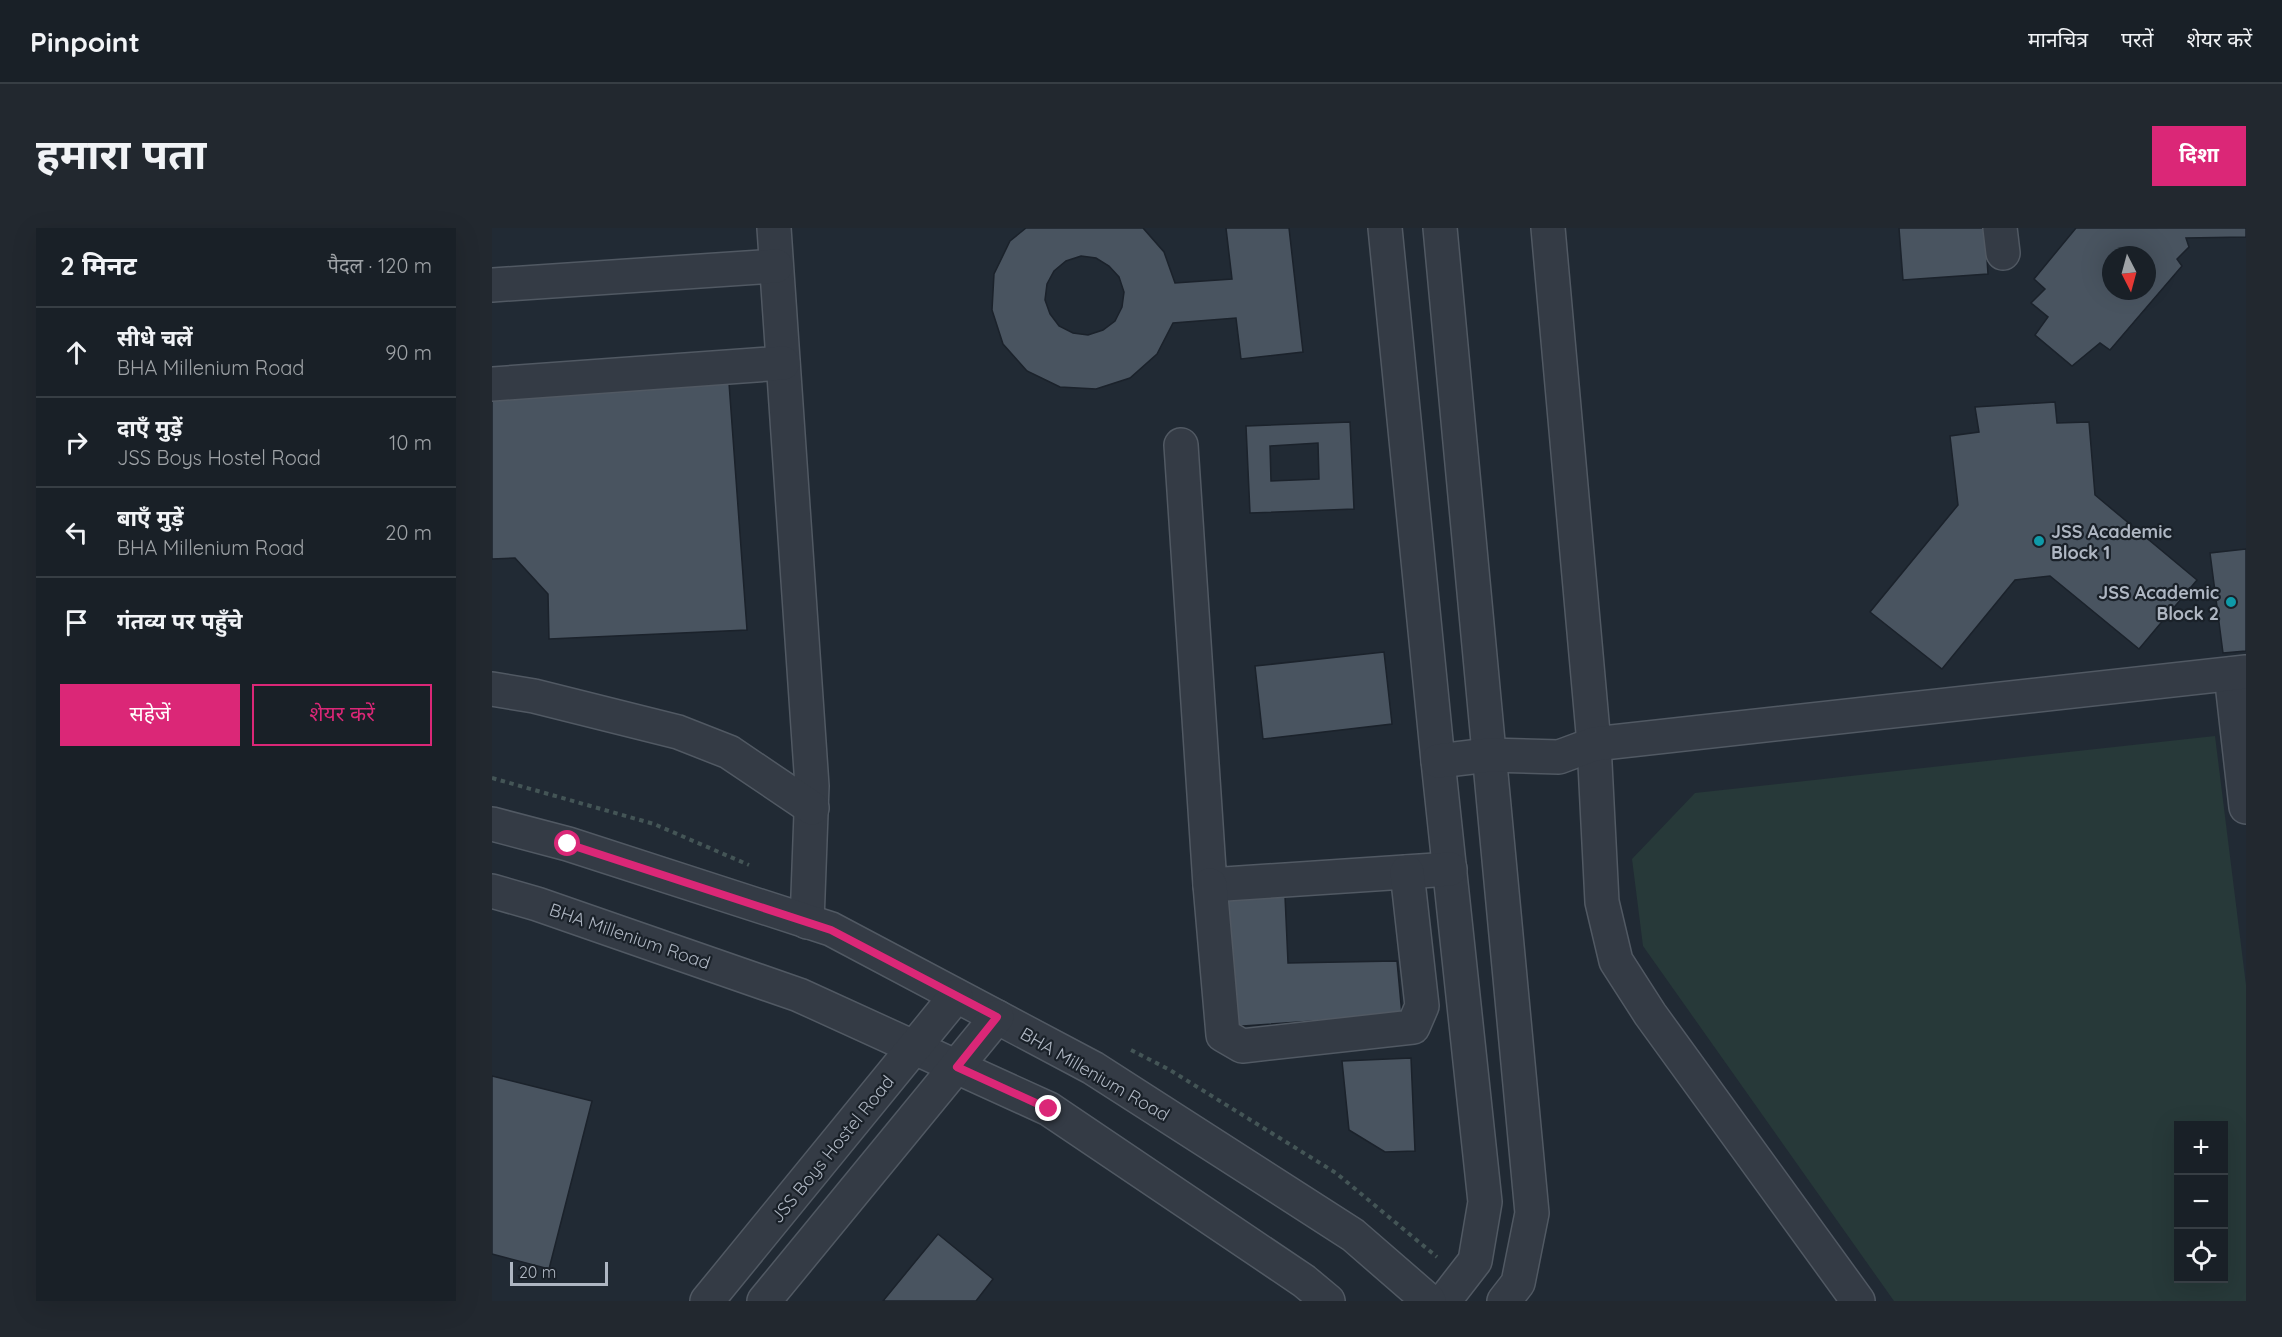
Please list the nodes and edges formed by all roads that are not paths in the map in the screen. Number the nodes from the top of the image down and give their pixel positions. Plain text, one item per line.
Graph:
1 (774, 228) edge
2 (1385, 228) edge
3 (1440, 228) edge
4 (1548, 228) edge
5 (776, 266) junction
6 (492, 285) edge
7 (783, 363) junction
8 (492, 384) edge
9 (1181, 445) dead end
10 (2239, 673) edge
11 (492, 688) edge
12 (1594, 744) junction
13 (1489, 755) junction
14 (1438, 761) junction
15 (2246, 807) edge
16 (812, 808) junction
17 (492, 825) edge
18 (1450, 869) junction
19 (1407, 872) junction
20 (1210, 885) junction
21 (492, 891) edge
22 (807, 922) junction
23 (956, 996) junction
24 (997, 1017) junction
25 (915, 1048) junction
26 (957, 1067) junction
27 (1453, 1290) edge
28 (707, 1301) edge
29 (764, 1301) edge
30 (1328, 1301) edge
31 (1429, 1301) edge
32 (1504, 1301) edge
33 (1858, 1301) edge

1 - 5 street
2 - 14 street
3 - 13 street
4 - 12 street
5 - 6 street
5 - 7 street
7 - 8 street
7 - 16 street
9 - 20 street
10 - 12 street
10 - 15 street
11 - 16 street
12 - 13 street
12 - 33 street
13 - 14 street
13 - 32 street
14 - 18 street
16 - 22 street
17 - 22 street, BHA Millenium Road
18 - 19 street
18 - 27 street
19 - 20 street
19 - 20 street
21 - 25 street, BHA Millenium Road
22 - 23 street, BHA Millenium Road
23 - 24 street, BHA Millenium Road
23 - 25 street, JSS Boys Hostel Road
24 - 26 street
24 - 31 street, BHA Millenium Road
25 - 26 street, BHA Millenium Road
25 - 28 street, JSS Boys Hostel Road
26 - 29 street
26 - 30 street, BHA Millenium Road

